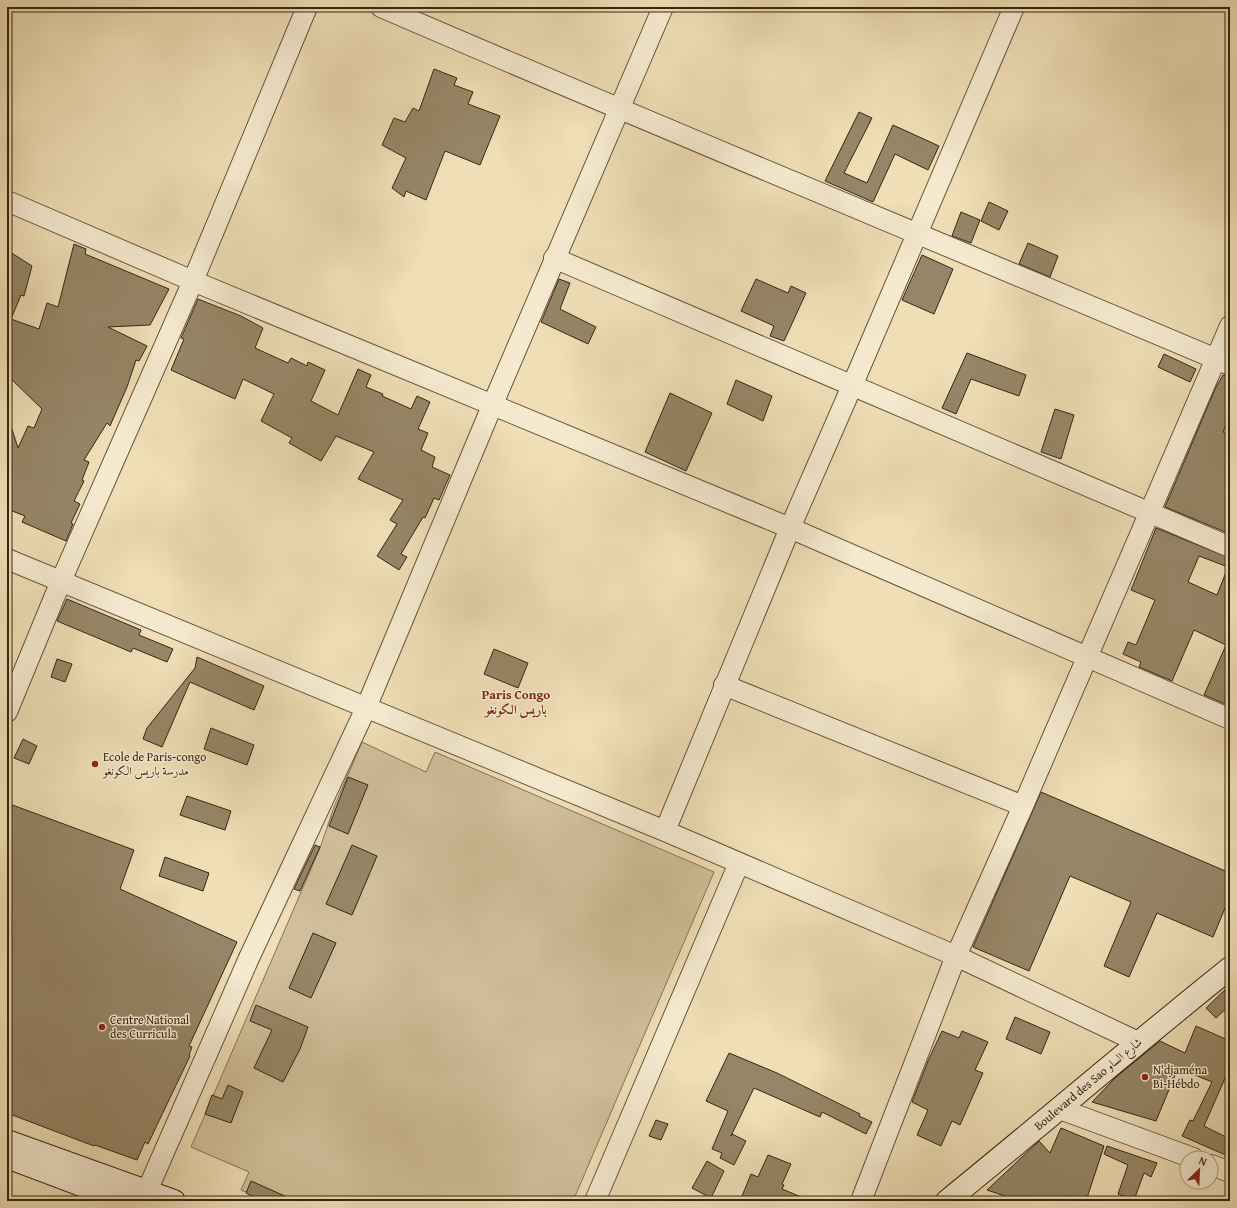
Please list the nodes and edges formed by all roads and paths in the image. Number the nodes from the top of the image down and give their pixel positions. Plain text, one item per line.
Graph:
1 (307, 7) edge
2 (381, 7) edge
3 (663, 7) edge
4 (1014, 7) edge
5 (618, 110) junction
6 (7, 201) edge
7 (917, 233) junction
8 (554, 258) junction
9 (193, 281) junction
10 (1230, 326) edge
11 (1223, 362) edge
12 (852, 386) junction
13 (492, 406) junction
14 (1149, 512) junction
15 (790, 528) junction
16 (1230, 547) edge
17 (7, 558) edge
18 (61, 582) junction
19 (1087, 658) junction
20 (724, 685) junction
21 (366, 708) junction
22 (7, 712) edge
23 (1230, 719) edge
24 (1024, 806) junction
25 (665, 831) junction
26 (739, 863) junction
27 (956, 956) junction
28 (1230, 968) edge
29 (1138, 1042) junction
30 (1060, 1109) junction
31 (7, 1140) edge
32 (1179, 1153) edge
33 (7, 1158) edge
34 (1219, 1168) edge
35 (1230, 1172) edge
36 (147, 1191) junction
37 (124, 1201) edge
38 (174, 1201) edge
39 (595, 1201) edge
40 (861, 1201) edge
41 (947, 1201) edge

1 - 9 street
2 - 5 street
3 - 5 street
4 - 7 street
5 - 7 street
5 - 8 street
6 - 9 street
7 - 11 street
7 - 12 street
8 - 12 street
8 - 13 street
9 - 13 street
9 - 18 street
10 - 11 street
11 - 14 street
12 - 14 street
12 - 15 street
13 - 15 street
13 - 21 street
14 - 16 street
14 - 19 street
15 - 19 street
15 - 20 street
17 - 18 street
18 - 21 street
18 - 22 street
19 - 23 street
19 - 24 street
20 - 24 street
20 - 25 street
21 - 25 street
21 - 36 street
24 - 27 street
25 - 26 street
26 - 27 street
26 - 39 street
27 - 29 street
27 - 40 street
28 - 29 street, Boulevard des Sao شارع الساو
29 - 30 street, Boulevard des Sao شارع الساو
30 - 32 street
30 - 41 street, Boulevard des Sao شارع الساو
31 - 36 street
33 - 37 street
34 - 35 street
36 - 38 street

